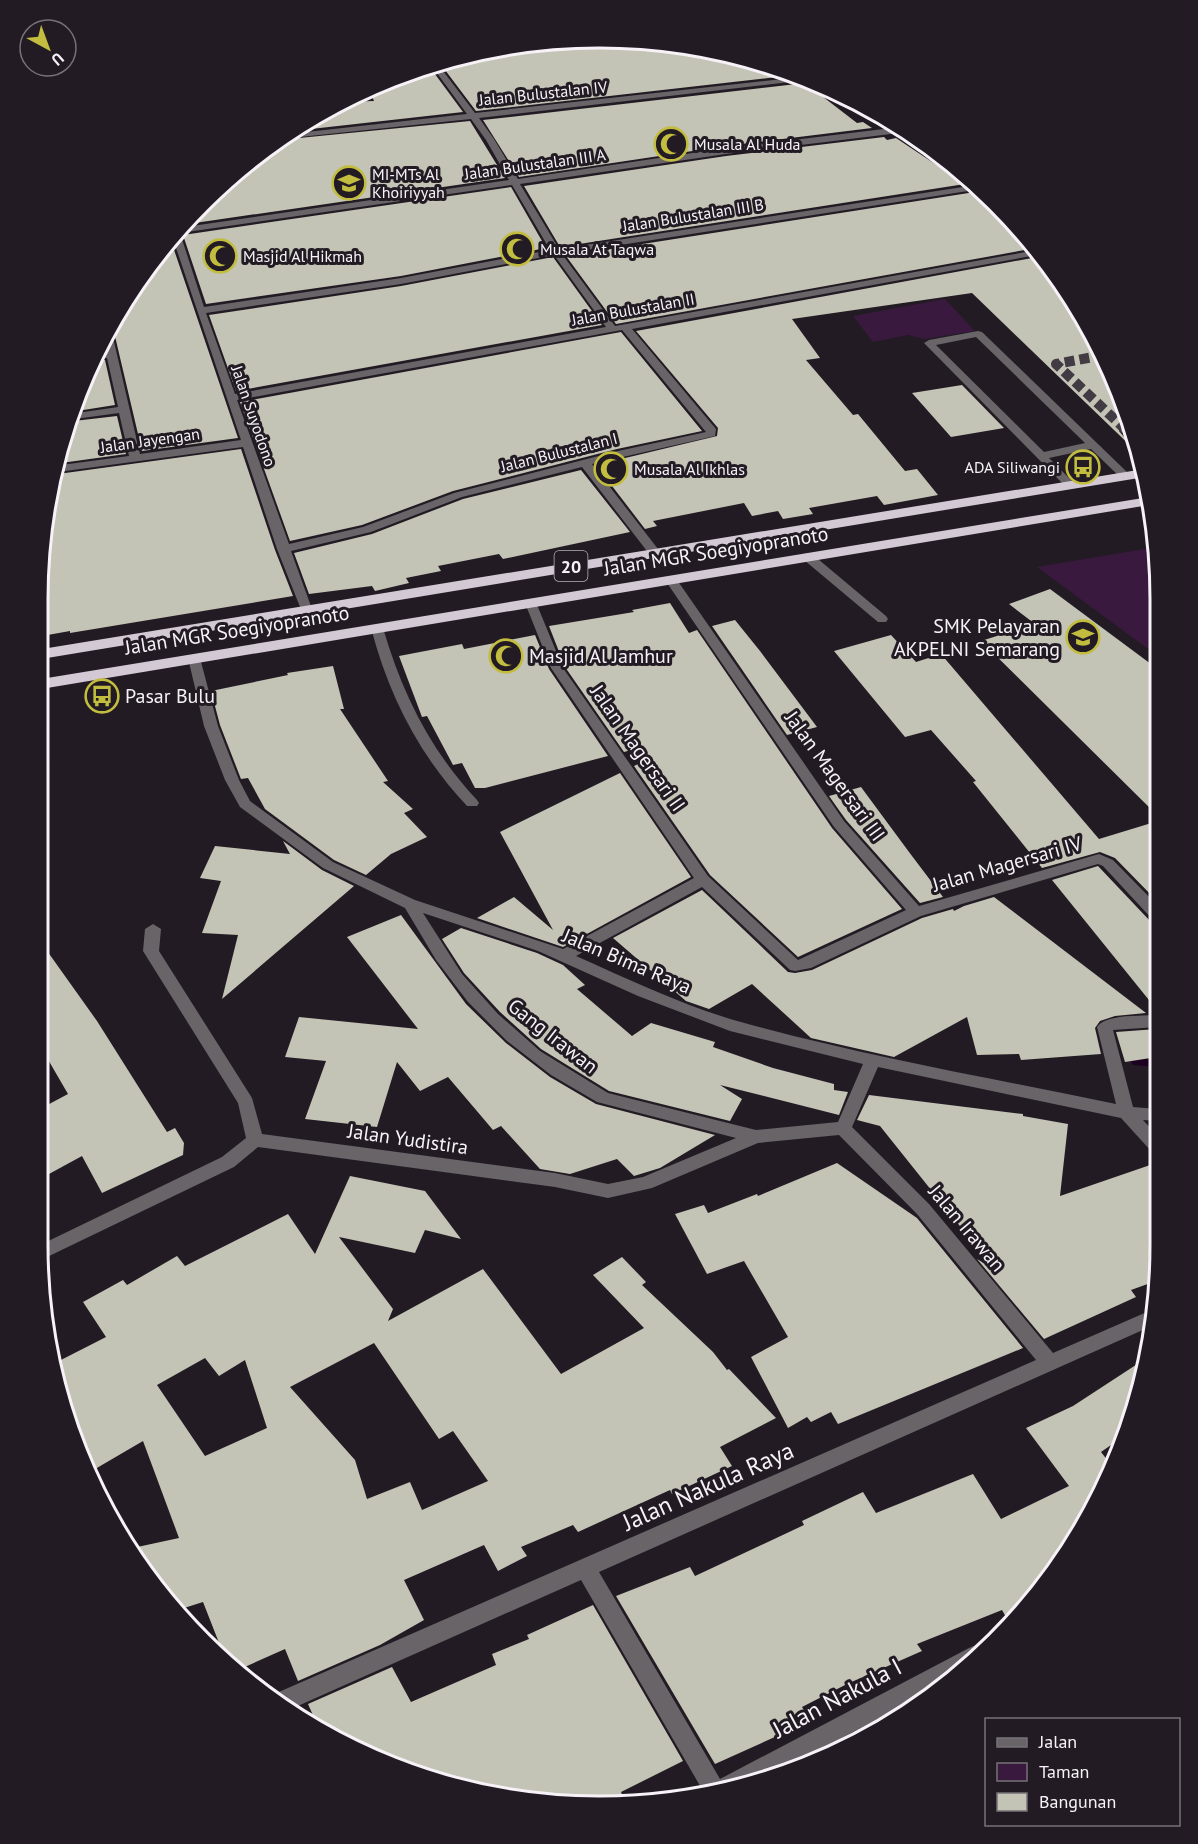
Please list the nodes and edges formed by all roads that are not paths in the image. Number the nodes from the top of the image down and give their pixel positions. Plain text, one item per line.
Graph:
1 (440, 72) edge
2 (787, 81) edge
3 (472, 116) junction
4 (889, 131) edge
5 (303, 135) edge
6 (514, 182) junction
7 (965, 188) edge
8 (191, 230) edge
9 (179, 244) edge
10 (556, 252) junction
11 (1028, 254) edge
12 (200, 311) junction
13 (624, 326) junction
14 (612, 328) junction
15 (105, 355) edge
16 (231, 398) junction
17 (123, 409) junction
18 (79, 415) edge
19 (246, 443) junction
20 (1093, 445) junction
21 (1042, 456) junction
22 (135, 459) junction
23 (585, 463) junction
24 (64, 468) edge
25 (1135, 474) edge
26 (1125, 476) junction
27 (1070, 485) junction
28 (1141, 502) edge
29 (284, 549) junction
30 (654, 552) junction
31 (808, 557) junction
32 (671, 580) junction
33 (531, 603) junction
34 (306, 609) junction
35 (882, 619) dead end
36 (377, 628) junction
37 (48, 653) edge
38 (194, 658) junction
39 (48, 683) edge
40 (472, 803) dead end
41 (704, 880) junction
42 (410, 904) junction
43 (1150, 908) edge
44 (916, 912) junction
45 (153, 929) dead end
46 (563, 956) junction
47 (1150, 1021) edge
48 (873, 1060) junction
49 (1126, 1113) junction
50 (1150, 1115) edge
51 (843, 1128) junction
52 (756, 1137) junction
53 (1150, 1139) edge
54 (255, 1140) junction
55 (48, 1248) edge
56 (1144, 1321) edge
57 (1049, 1362) junction
58 (585, 1568) junction
59 (950, 1669) edge
60 (288, 1699) edge
61 (752, 1774) edge
62 (711, 1784) edge

1 - 3 street
2 - 3 street, Jalan Bulustalan IV
3 - 5 street, Jalan Bulustalan IV
3 - 6 street
4 - 6 street, Jalan Bulustalan III A
6 - 8 street, Jalan Bulustalan III A
6 - 10 street
7 - 10 street, Jalan Bulustalan III B
9 - 12 street, Jalan Suyodono
10 - 12 street, Jalan Bulustalan III B
10 - 14 street
11 - 13 street, Jalan Bulustalan II
12 - 16 street, Jalan Suyodono
13 - 14 street, Jalan Bulustalan II
13 - 23 street, Jalan Bulustalan I
14 - 16 street, Jalan Bulustalan II
15 - 17 street
16 - 19 street, Jalan Suyodono
17 - 18 street
17 - 22 street
19 - 22 street, Jalan Jayengan
19 - 29 street, Jalan Suyodono
20 - 21 street
20 - 21 street
20 - 26 street
21 - 27 street
22 - 24 street, Jalan Jayengan
23 - 29 street, Jalan Bulustalan I
23 - 30 street
25 - 26 highway, Jalan MGR Soegiyopranoto / 20
26 - 27 highway, Jalan MGR Soegiyopranoto / 20
27 - 30 highway, Jalan MGR Soegiyopranoto / 20
28 - 31 highway, Jalan MGR Soegiyopranoto / 20
29 - 34 street, Jalan Suyodono
30 - 34 highway, Jalan MGR Soegiyopranoto / 20
31 - 32 highway, Jalan MGR Soegiyopranoto / 20
31 - 35 street
32 - 33 highway, Jalan MGR Soegiyopranoto / 20
32 - 44 street, Jalan Magersari III
33 - 36 highway, Jalan MGR Soegiyopranoto / 20
33 - 41 street, Jalan Magersari II
34 - 37 highway, Jalan MGR Soegiyopranoto / 20
36 - 38 highway, Jalan MGR Soegiyopranoto / 20
36 - 40 street
38 - 39 highway, Jalan MGR Soegiyopranoto / 20
38 - 42 street, Jalan Bima Raya
41 - 44 street, Jalan Magersari II
41 - 46 street
42 - 46 street, Jalan Bima Raya
42 - 52 street, Gang Irawan
43 - 44 street, Jalan Magersari IV
45 - 54 street
46 - 48 street, Jalan Bima Raya
47 - 49 street
48 - 49 street, Jalan Bima Raya
48 - 51 street
49 - 50 street, Jalan Bima Raya
49 - 53 street
51 - 52 street
51 - 57 street, Jalan Irawan
52 - 54 street, Jalan Yudistira
54 - 55 street
56 - 57 street, Jalan Nakula Raya
57 - 58 street, Jalan Nakula Raya
58 - 60 street, Jalan Nakula Raya
58 - 62 street
59 - 61 street, Jalan Nakula I

